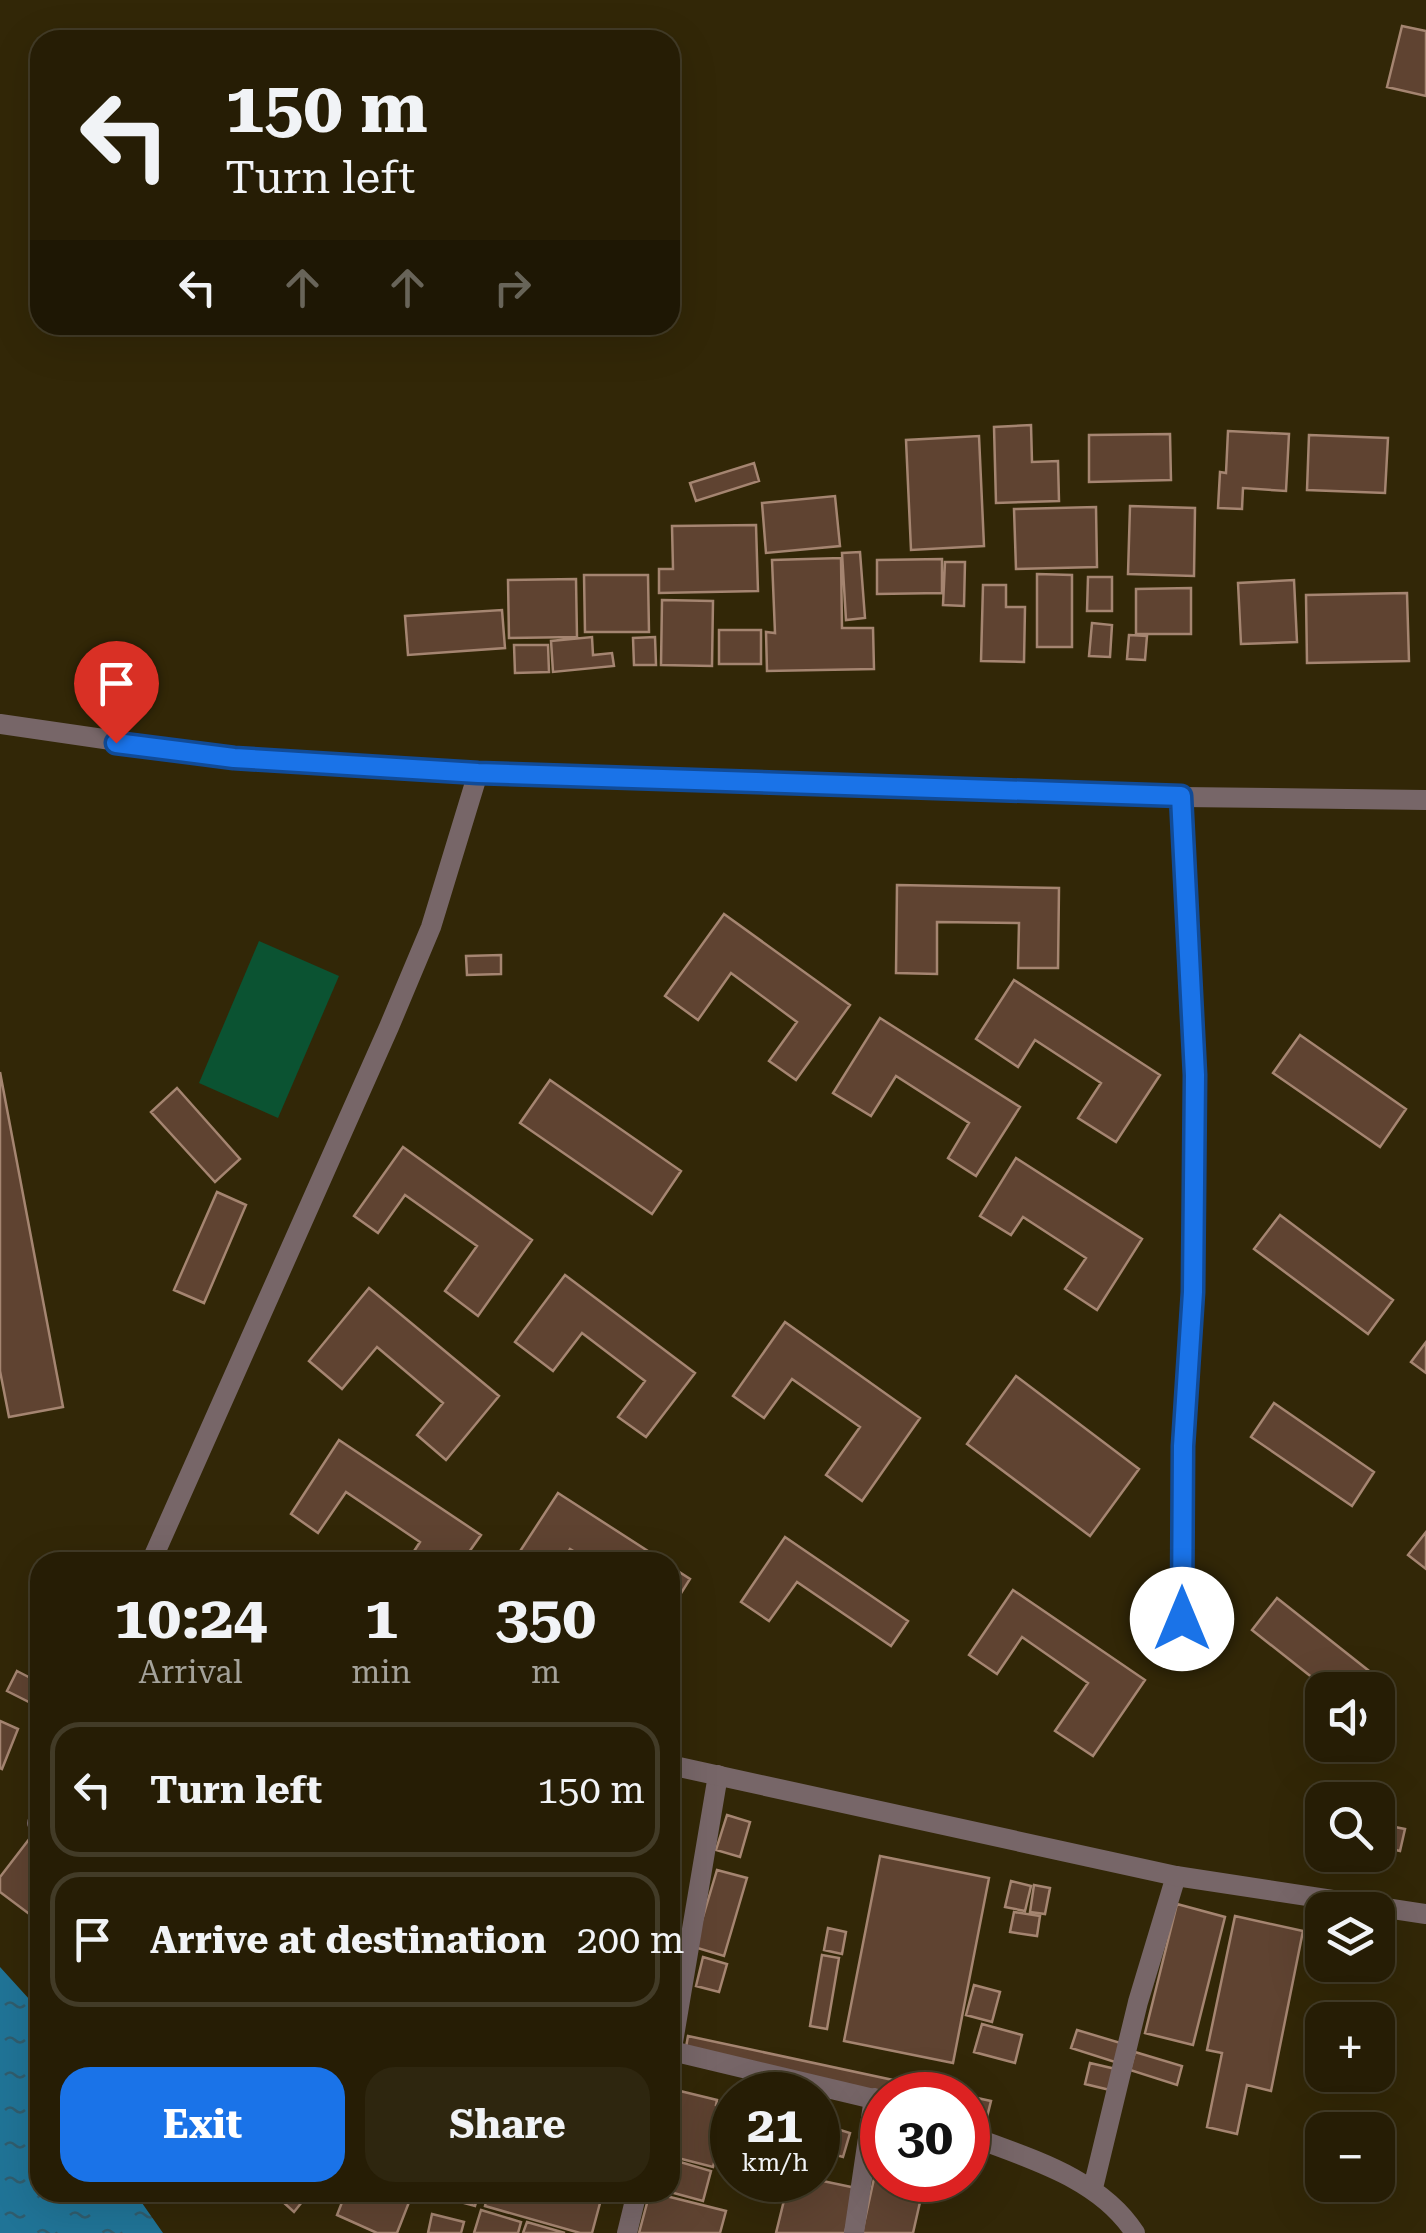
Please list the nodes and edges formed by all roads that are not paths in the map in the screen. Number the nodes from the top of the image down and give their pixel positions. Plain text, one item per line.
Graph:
1 (0, 724) edge
2 (478, 773) junction
3 (1181, 796) junction
4 (1426, 800) edge
5 (155, 1552) edge
6 (1182, 1619) dead end
7 (680, 1767) edge
8 (718, 1775) junction
9 (1176, 1876) junction
10 (1426, 1914) edge
11 (680, 1979) edge
12 (680, 2057) edge
13 (860, 2096) edge
14 (990, 2144) edge
15 (1092, 2188) junction
16 (860, 2200) edge
17 (635, 2202) edge
18 (627, 2233) edge
19 (854, 2233) edge
20 (1135, 2233) edge

1 - 2 street
2 - 3 street
2 - 5 street
3 - 4 street
3 - 6 street
7 - 8 street
8 - 9 street
8 - 11 street
9 - 10 street
9 - 15 street
12 - 13 street
14 - 15 street
15 - 20 street
16 - 19 street
17 - 18 street

